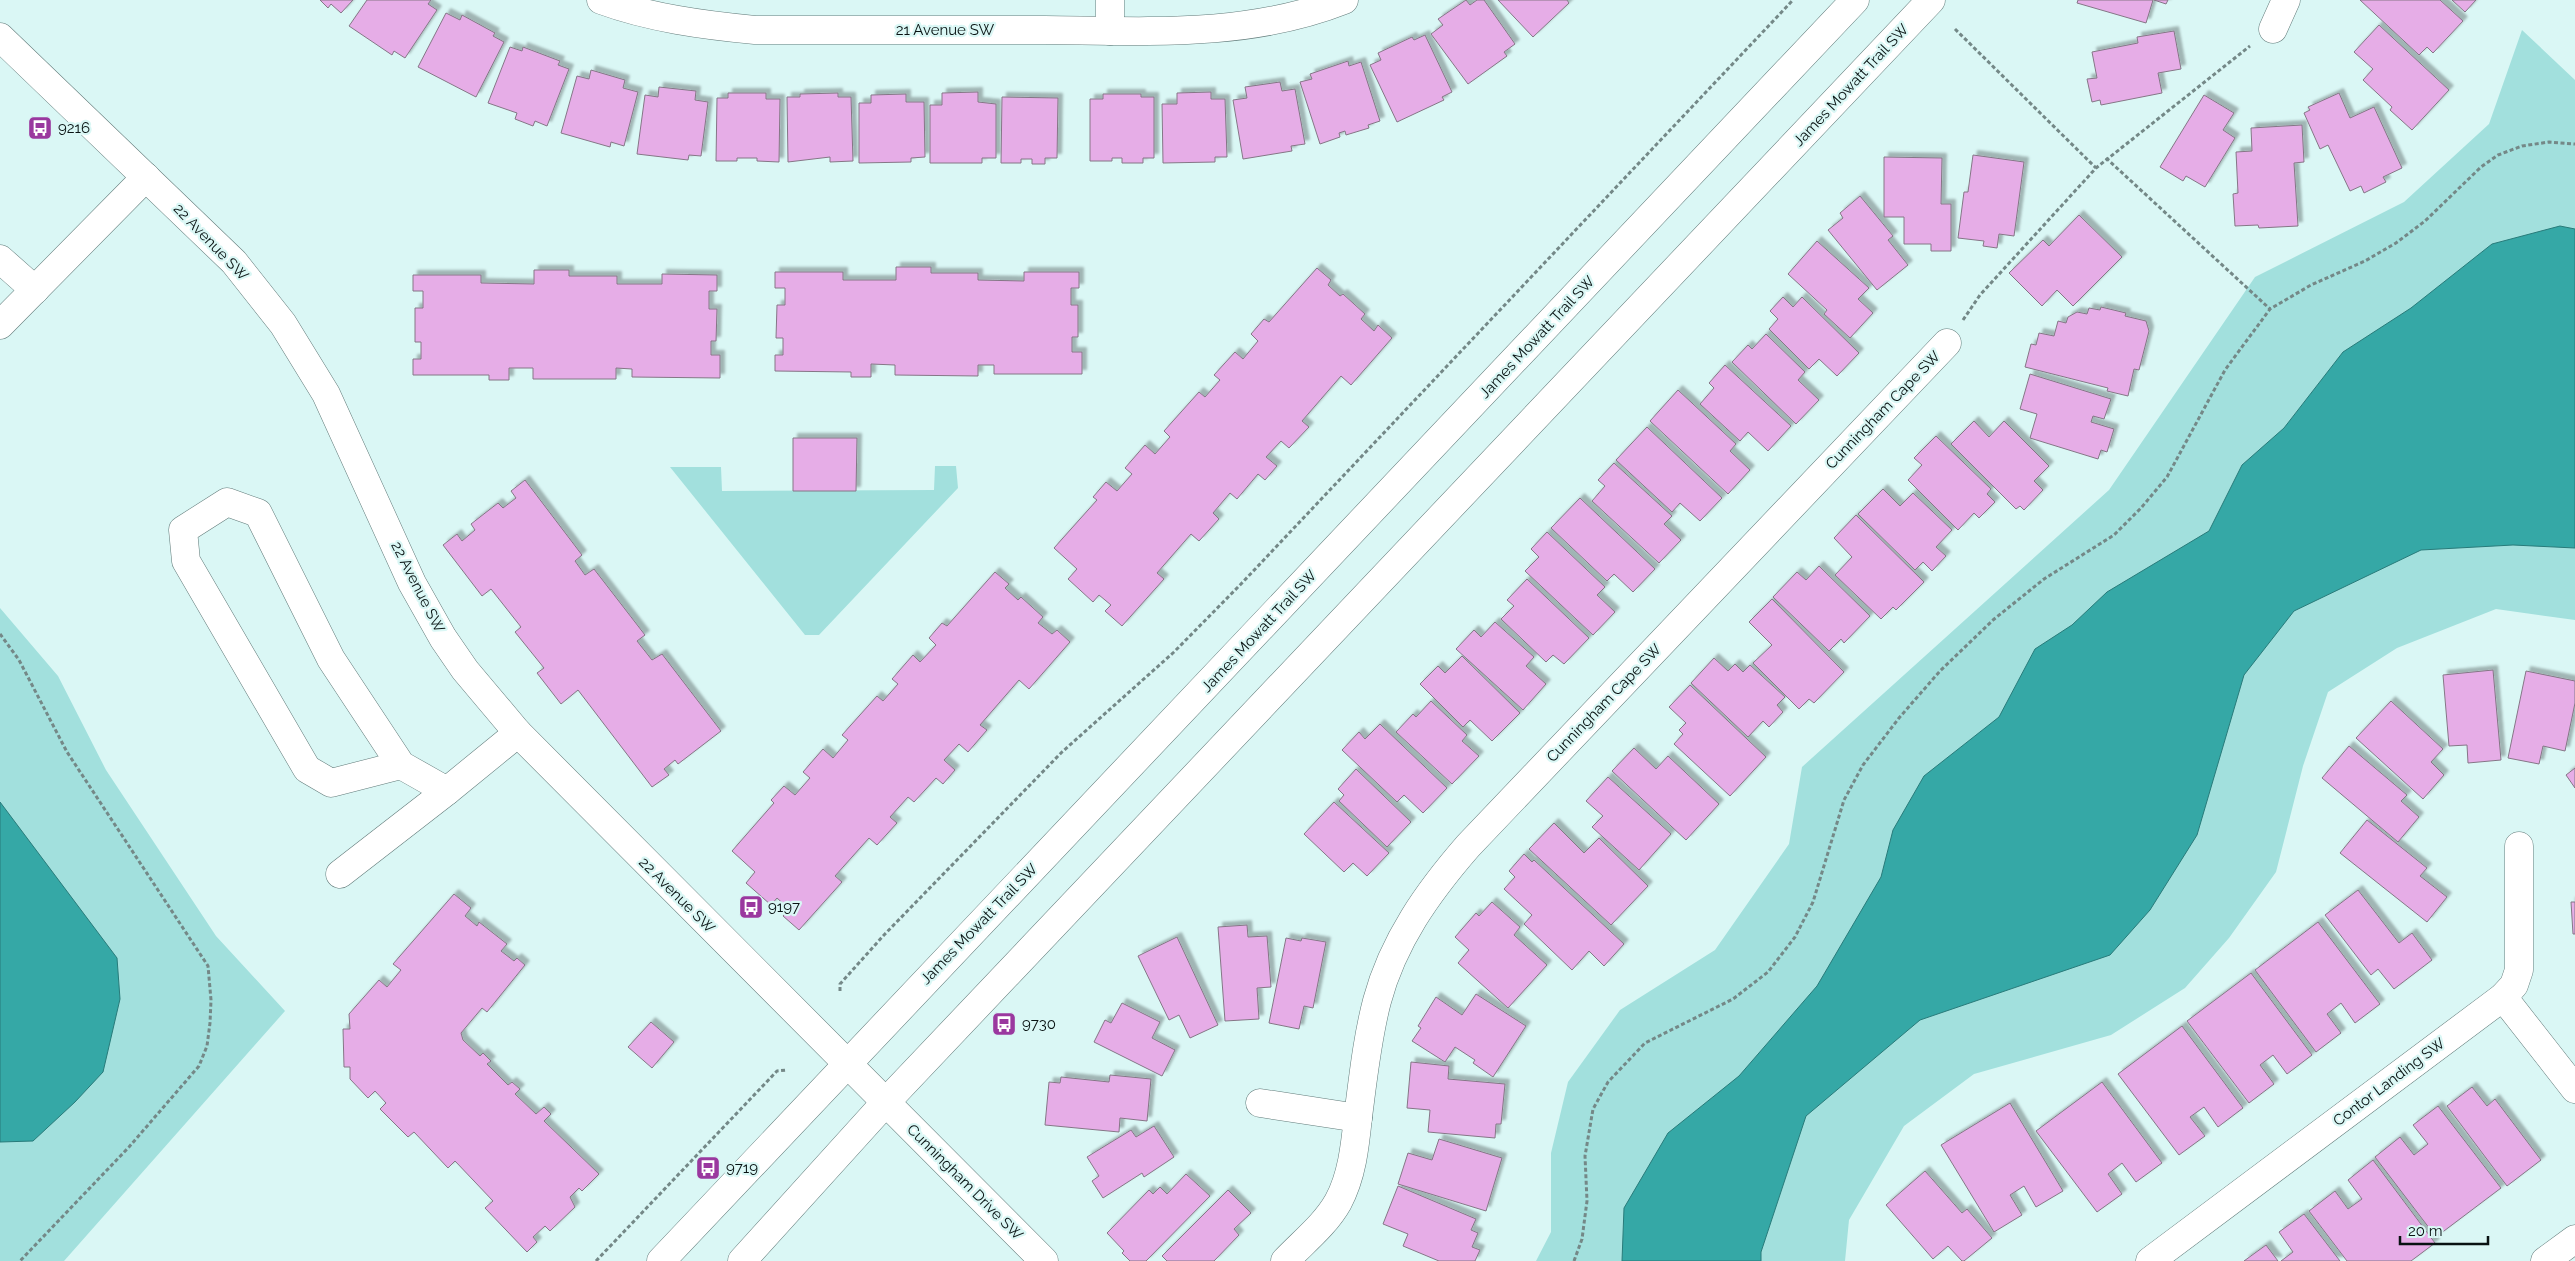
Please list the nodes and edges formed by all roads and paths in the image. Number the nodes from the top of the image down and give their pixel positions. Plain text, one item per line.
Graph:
1 (601, 0) edge
2 (1110, 0) edge
3 (1344, 0) edge
4 (1793, 0) edge
5 (1855, 0) edge
6 (1931, 0) edge
7 (2286, 0) edge
8 (1955, 29) dead end
9 (2273, 29) joint
10 (1110, 31) junction
11 (0, 37) edge
12 (2575, 144) edge
13 (2106, 158) junction
14 (2096, 168) junction
15 (146, 176) junction
16 (0, 259) edge
17 (35, 290) junction
18 (2270, 309) junction
19 (0, 325) edge
20 (1947, 343) joint
21 (0, 634) edge
22 (518, 733) junction
23 (401, 765) junction
24 (447, 791) junction
25 (2519, 846) dead end
26 (340, 874) dead end
27 (840, 991) dead end
28 (2503, 997) junction
29 (846, 1064) junction
30 (787, 1070) dead end
31 (2575, 1089) edge
32 (885, 1103) junction
33 (1260, 1103) dead end
34 (1358, 1118) junction
35 (2575, 1239) edge
36 (20, 1261) edge
37 (596, 1261) edge
38 (661, 1261) edge
39 (742, 1261) edge
40 (1044, 1261) edge
41 (1285, 1261) edge
42 (1574, 1261) edge
43 (2150, 1261) edge
44 (2545, 1261) edge

1 - 10 street, 21 Avenue SW
2 - 10 street
3 - 10 street, 21 Avenue SW
4 - 27 path
5 - 29 street, James Mowatt Trail SW
6 - 32 street, James Mowatt Trail SW
7 - 9 street
8 - 14 path
9 - 13 path
11 - 15 street, 22 Avenue SW
12 - 18 path
13 - 14 path
13 - 18 path
14 - 20 path
15 - 17 street
15 - 22 street, 22 Avenue SW
16 - 17 street
17 - 19 street
18 - 42 path
20 - 34 street, Cunningham Cape SW
21 - 36 path
22 - 24 street
22 - 29 street, 22 Avenue SW
23 - 23 street
23 - 24 street
24 - 26 street
25 - 28 street, Contor Landing SW
28 - 31 street
28 - 43 street, Contor Landing SW
29 - 32 street, 22 Avenue SW
29 - 38 street, James Mowatt Trail SW
30 - 37 path
32 - 39 street, James Mowatt Trail SW
32 - 40 street, Cunningham Drive SW
33 - 34 street
34 - 41 street, Cunningham Cape SW
35 - 44 street

